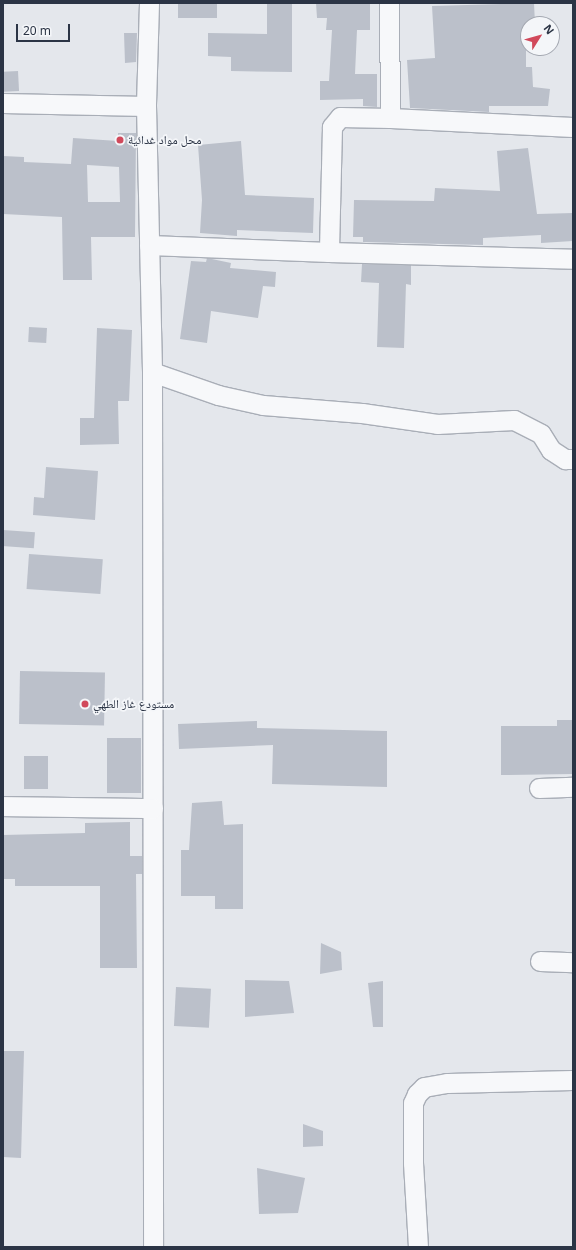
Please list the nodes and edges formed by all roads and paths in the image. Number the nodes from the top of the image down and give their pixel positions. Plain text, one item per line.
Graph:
1 (150, 3) edge
2 (389, 3) edge
3 (3, 103) edge
4 (146, 106) junction
5 (390, 118) junction
6 (573, 127) edge
7 (149, 245) junction
8 (329, 252) junction
9 (573, 259) edge
10 (152, 372) junction
11 (573, 459) edge
12 (573, 787) edge
13 (539, 788) dead end
14 (3, 806) edge
15 (153, 808) junction
16 (540, 961) dead end
17 (573, 962) edge
18 (573, 1080) edge
19 (153, 1247) edge
20 (418, 1247) edge

1 - 4 street
2 - 5 street
3 - 4 street
4 - 7 street
5 - 6 street
5 - 8 street
7 - 8 street
7 - 10 street
8 - 9 street
10 - 11 street
10 - 15 street
12 - 13 street
14 - 15 street
15 - 19 street
16 - 17 street
18 - 20 street

